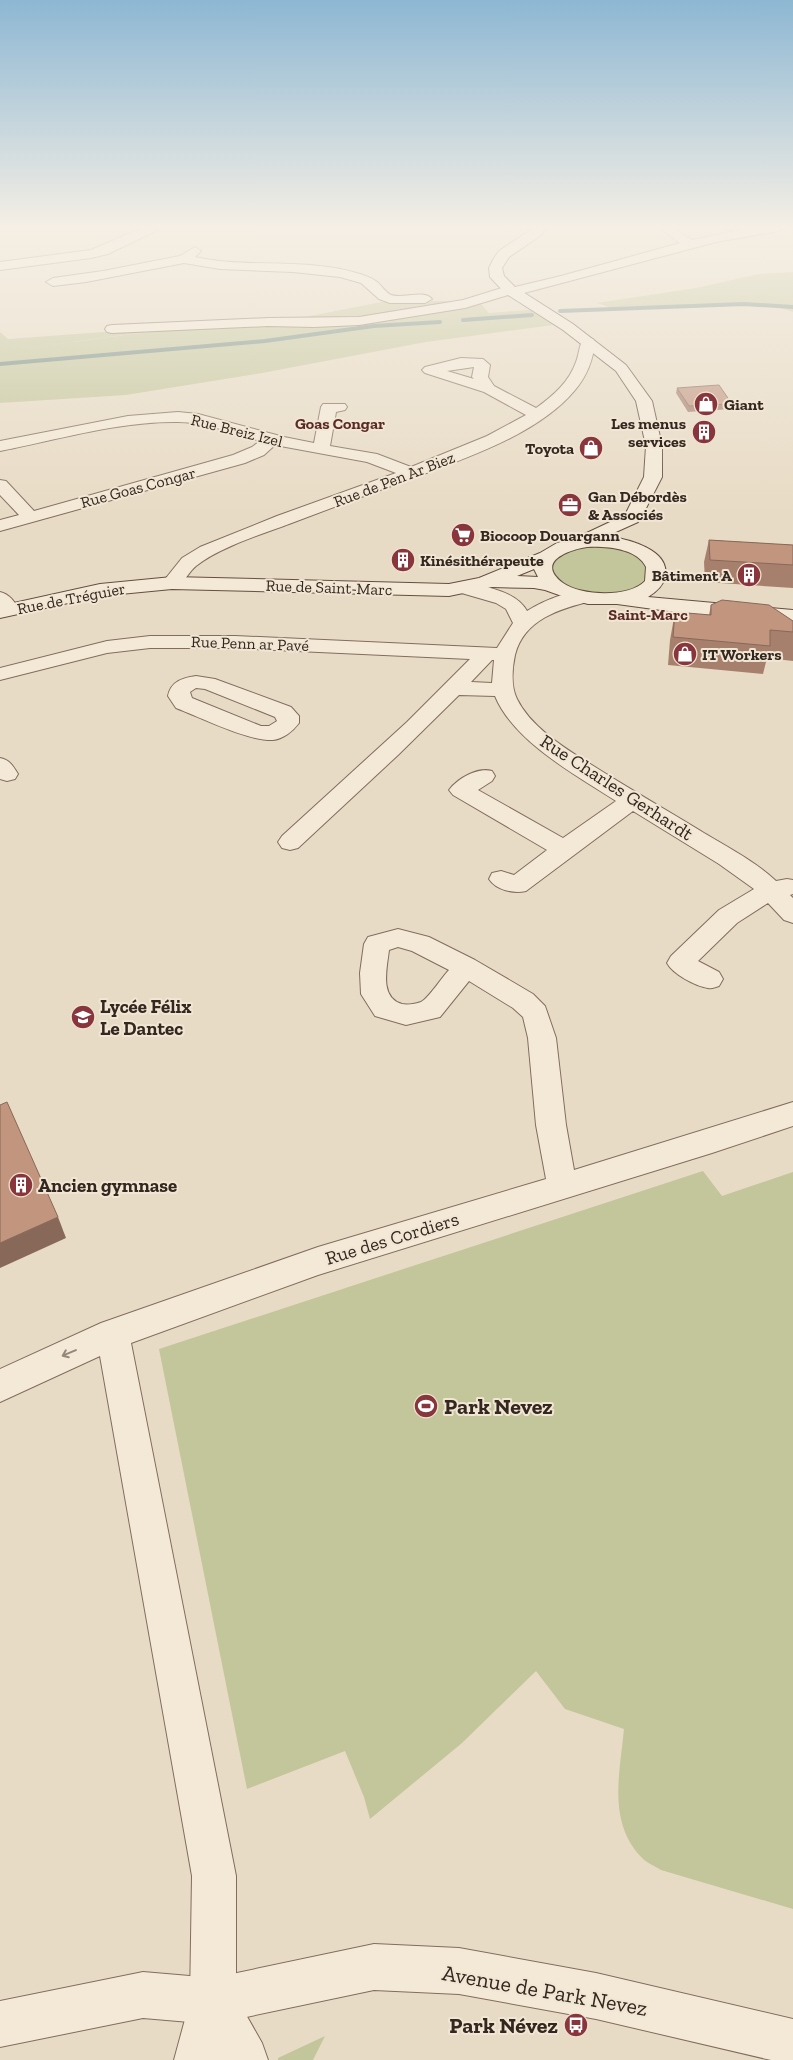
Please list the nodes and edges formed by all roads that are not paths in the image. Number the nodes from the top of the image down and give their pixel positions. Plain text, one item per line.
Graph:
1 (243, 323) edge
2 (562, 323) edge
3 (112, 329) dead end
4 (588, 342) junction
5 (489, 389) dead end
6 (339, 407) dead end
7 (536, 414) junction
8 (272, 439) junction
9 (0, 446) edge
10 (321, 449) junction
11 (413, 472) junction
12 (0, 485) edge
13 (30, 517) junction
14 (632, 518) junction
15 (0, 526) edge
16 (583, 542) junction
17 (642, 553) junction
18 (546, 557) junction
19 (172, 583) junction
20 (484, 583) junction
21 (654, 583) junction
22 (556, 586) junction
23 (465, 588) junction
24 (584, 598) junction
25 (618, 599) junction
26 (3, 606) edge
27 (706, 608) junction
28 (540, 609) junction
29 (793, 616) edge
30 (523, 623) junction
31 (495, 654) junction
32 (0, 674) edge
33 (454, 688) junction
34 (505, 690) junction
35 (484, 776) dead end
36 (631, 801) junction
37 (290, 842) dead end
38 (564, 849) junction
39 (501, 879) dead end
40 (782, 888) edge
41 (793, 914) edge
42 (466, 967) dead end
43 (710, 979) dead end
44 (793, 1114) edge
45 (562, 1185) junction
46 (113, 1334) junction
47 (0, 1386) edge
48 (212, 2001) junction
49 (0, 2024) edge
50 (793, 2042) edge
51 (197, 2060) edge
52 (245, 2060) edge

1 - 3 street
2 - 4 street
4 - 7 street, Rue de Pen Ar Biez
4 - 14 street
5 - 7 street
6 - 10 street
7 - 11 street, Rue de Pen Ar Biez
8 - 9 street, Rue Breiz Izel
8 - 10 street, Rue Breiz Izel
8 - 13 street, Rue Goas Congar
10 - 11 street, Rue Breiz Izel
11 - 19 street, Rue de Pen Ar Biez
12 - 13 street
13 - 15 street, Rue Goas Congar
14 - 16 street
14 - 17 street
16 - 17 street
16 - 18 street, Rue de Saint-Marc
17 - 21 street
18 - 20 street, Rue de Saint-Marc
18 - 22 street
19 - 23 street, Rue de Saint-Marc
19 - 26 street, Rue de Tréguier
20 - 22 street, Rue de Saint-Marc
20 - 23 street, Rue de Saint-Marc
21 - 25 street
21 - 27 street
22 - 24 street, Rue de Saint-Marc
22 - 28 street
23 - 30 street
24 - 25 street
24 - 28 street
25 - 27 street
27 - 29 street
28 - 30 street
30 - 31 street
31 - 32 street, Rue Penn ar Pavé
31 - 33 street
31 - 34 street, Rue Charles Gerhardt
33 - 34 street
33 - 37 street
34 - 36 street, Rue Charles Gerhardt
35 - 38 street
36 - 38 street
36 - 40 street, Rue Charles Gerhardt
38 - 39 street
40 - 41 street, Rue Charles Gerhardt
40 - 43 street
42 - 45 street
44 - 45 street, Rue des Cordiers
45 - 46 street, Rue des Cordiers
46 -> 47 street, Rue des Cordiers
46 - 48 street
48 - 49 street, Avenue de Park Nevez
48 - 50 street, Avenue de Park Nevez
48 - 51 street
48 - 52 street

